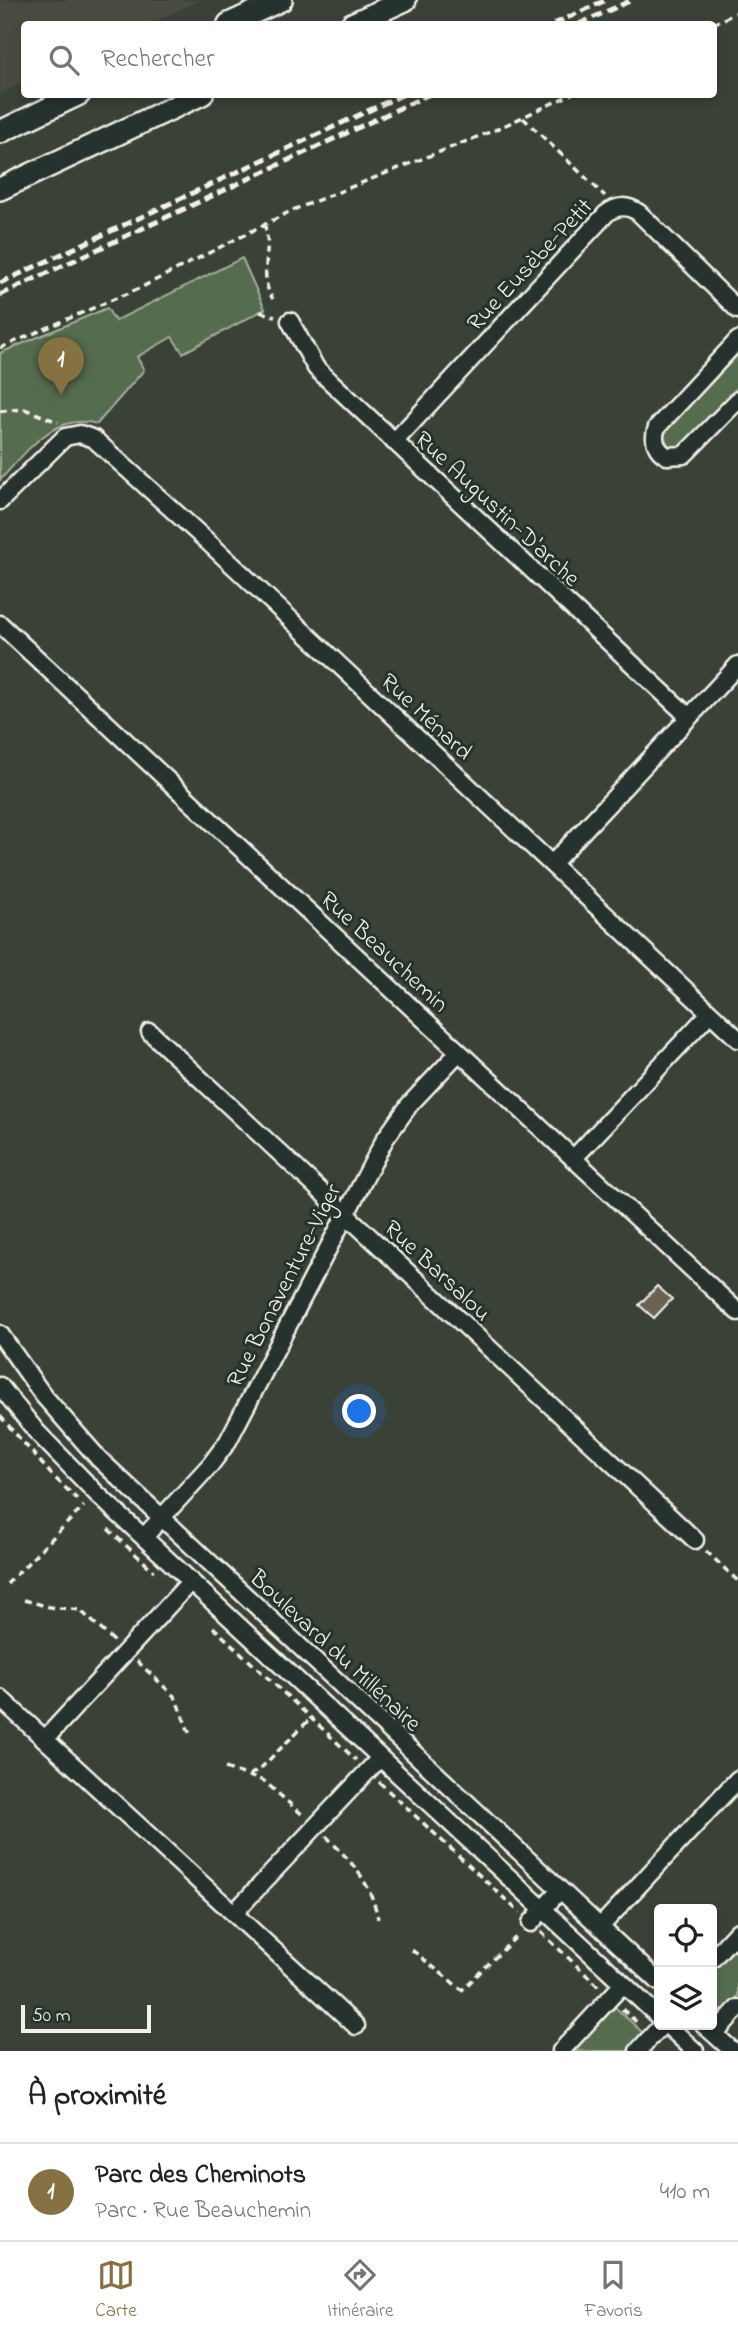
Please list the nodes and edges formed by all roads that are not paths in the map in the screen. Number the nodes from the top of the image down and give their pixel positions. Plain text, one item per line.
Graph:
1 (281, 0) edge
2 (405, 0) edge
3 (236, 21) edge
4 (359, 21) edge
5 (71, 98) edge
6 (193, 98) edge
7 (0, 132) edge
8 (0, 188) edge
9 (738, 310) edge
10 (290, 321) dead end
11 (738, 340) edge
12 (738, 400) edge
13 (394, 442) junction
14 (0, 501) edge
15 (0, 624) edge
16 (738, 665) edge
17 (689, 717) junction
18 (552, 864) junction
19 (710, 1013) junction
20 (150, 1032) dead end
21 (738, 1039) edge
22 (459, 1052) junction
23 (573, 1158) junction
24 (345, 1214) junction
25 (738, 1312) edge
26 (0, 1334) edge
27 (0, 1387) edge
28 (161, 1518) junction
29 (144, 1537) junction
30 (695, 1540) road end
31 (191, 1581) junction
32 (0, 1699) edge
33 (45, 1739) junction
34 (380, 1758) junction
35 (738, 1779) edge
36 (560, 1890) junction
37 (543, 1909) junction
38 (234, 1913) junction
39 (531, 1923) road end
40 (600, 1927) junction
41 (738, 1931) edge
42 (717, 1954) edge
43 (654, 1978) edge
44 (623, 1984) junction
45 (738, 2008) edge
46 (654, 2012) edge
47 (717, 2023) edge
48 (356, 2026) dead end
49 (660, 2030) edge
50 (671, 2030) edge
51 (710, 2030) edge
52 (561, 2051) edge
53 (638, 2051) edge
54 (695, 2051) edge
55 (733, 2051) edge

1 - 3 main road
2 - 4 main road
5 - 7 main road
6 - 8 main road
9 - 13 street, Rue Eusèbe-Petit
10 - 13 street, Rue Augustin-D'arche
11 - 12 street
13 - 17 street, Rue Augustin-D'arche
14 - 18 street, Rue Ménard
15 - 22 street, Rue Beauchemin
16 - 17 street
17 - 18 street
18 - 19 street, Rue Ménard
19 - 21 street, Rue Ménard
19 - 23 street
20 - 24 street, Rue Barsalou
22 - 23 street, Rue Beauchemin
22 - 24 street, Rue Bonaventure-Viger
23 - 25 street, Rue Beauchemin
24 - 28 street, Rue Bonaventure-Viger
24 - 30 street, Rue Barsalou
26 - 28 street, Boulevard du Millénaire
27 - 29 street, Boulevard du Millénaire
28 - 29 street, Rue Bonaventure-Viger
28 - 36 street, Boulevard du Millénaire
29 - 31 street, Boulevard du Millénaire
31 - 33 street
31 - 34 street, Boulevard du Millénaire
32 - 33 street
33 - 38 street
34 - 37 street, Boulevard du Millénaire
34 - 38 street
35 - 40 street
36 - 37 street
36 - 40 street, Boulevard du Millénaire
37 - 39 street
37 - 44 street, Boulevard du Millénaire
38 - 48 street
40 - 43 street, Boulevard du Millénaire
41 - 42 street
44 - 46 street, Boulevard du Millénaire
44 - 52 street
45 - 47 street
49 - 53 street
50 - 54 street
51 - 55 street

